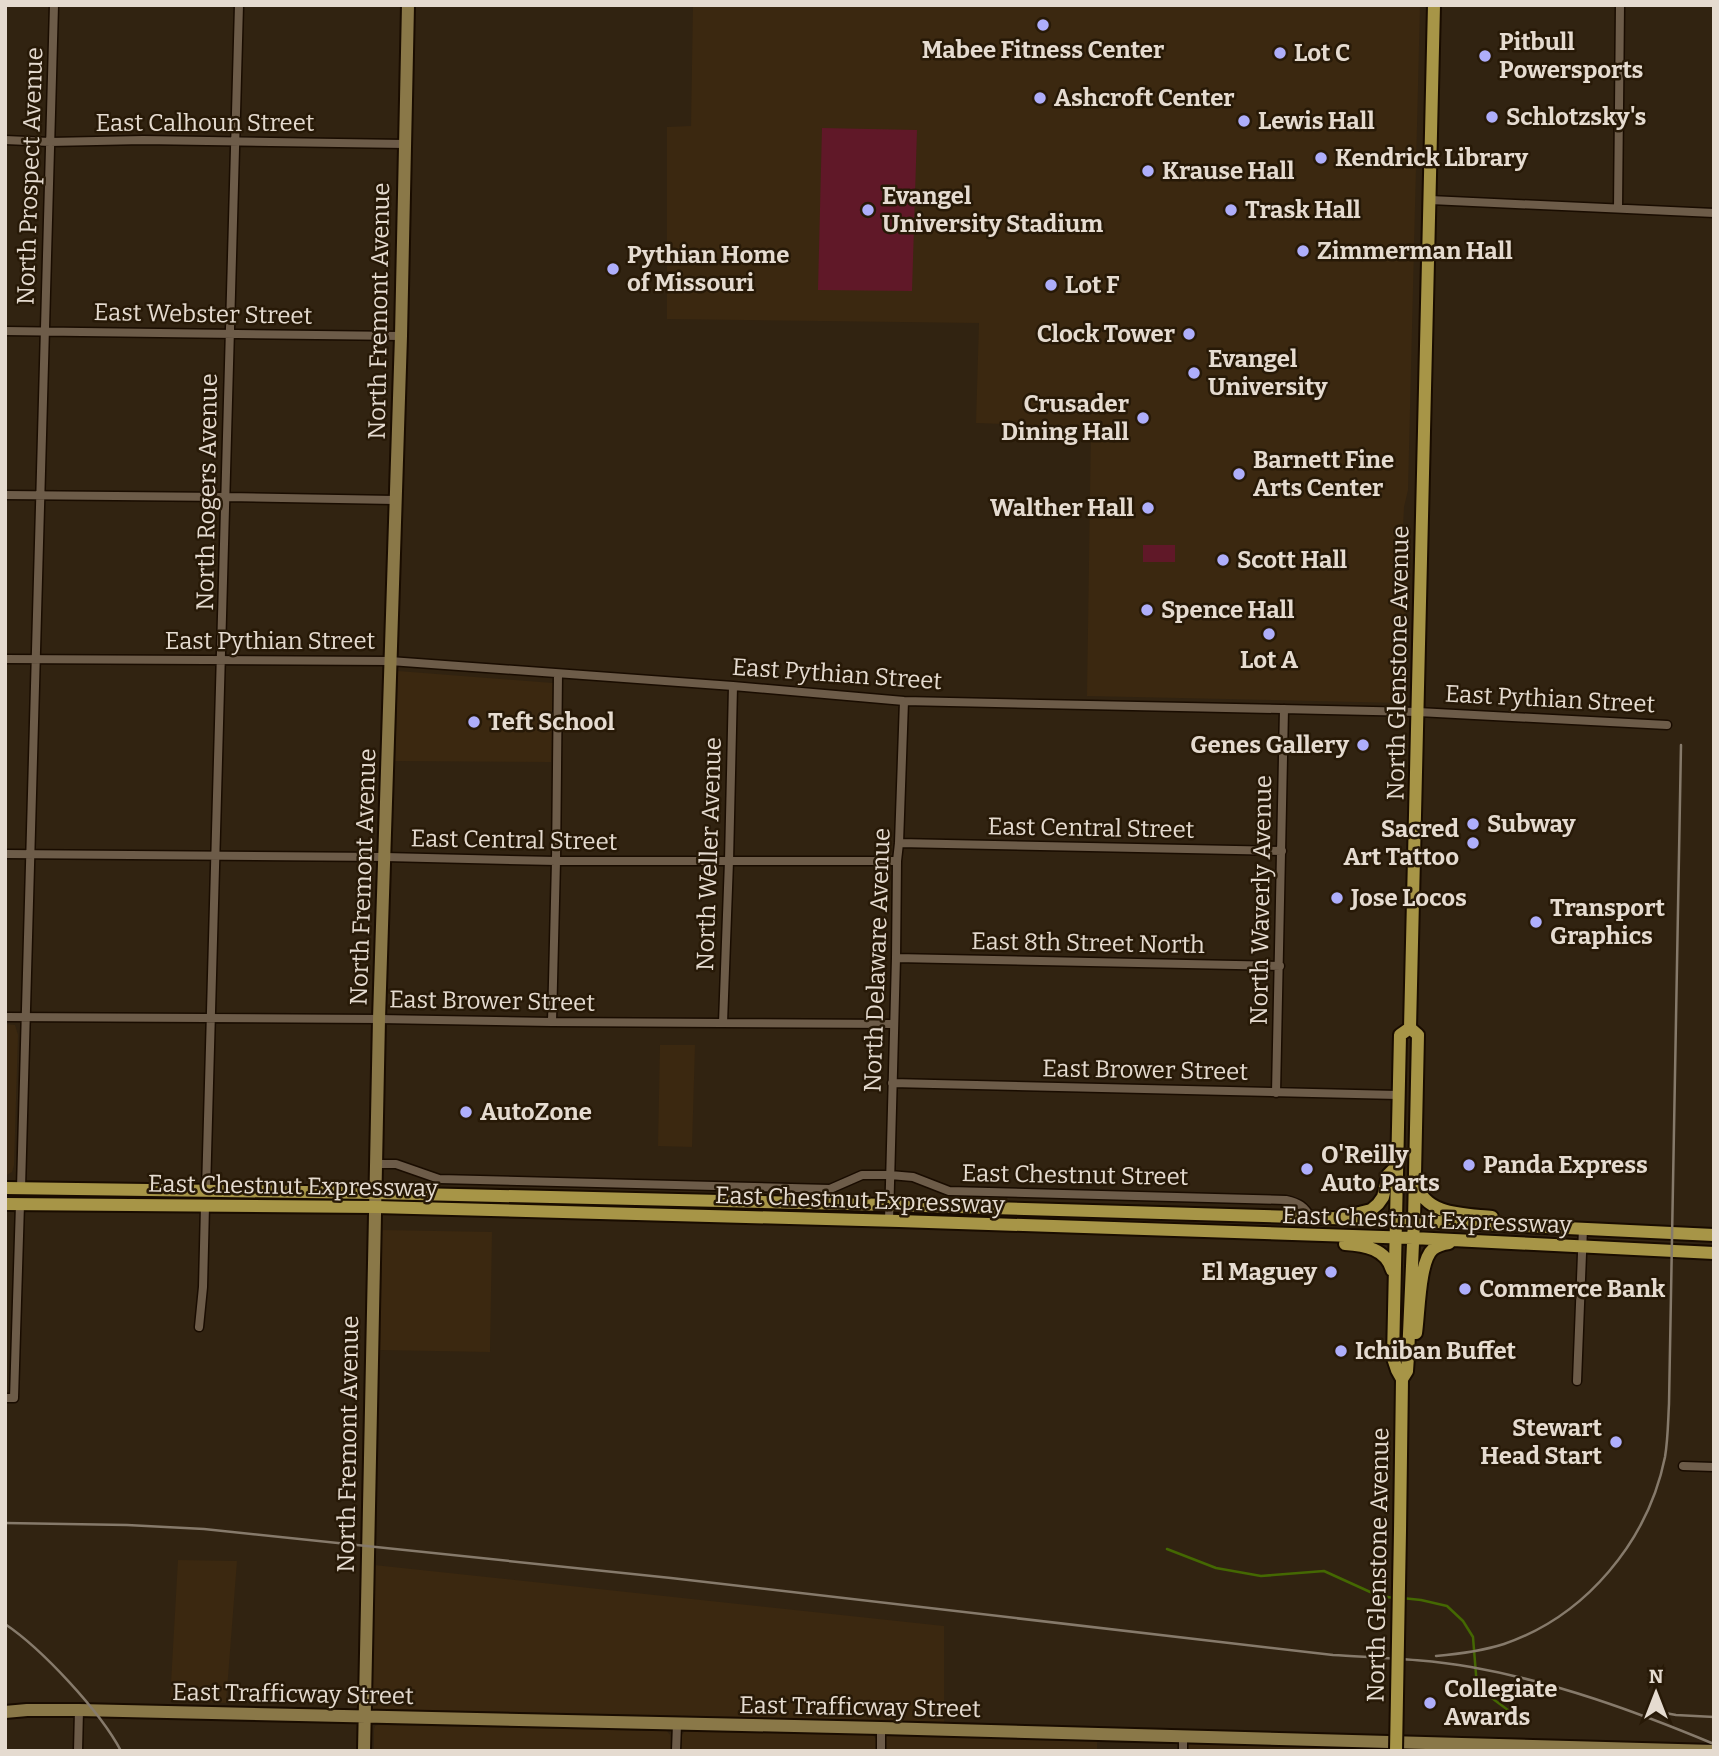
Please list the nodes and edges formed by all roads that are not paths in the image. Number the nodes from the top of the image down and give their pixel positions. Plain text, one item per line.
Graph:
1 (54, 5) edge
2 (239, 5) edge
3 (408, 5) edge
4 (1434, 5) edge
5 (1620, 5) edge
6 (5, 140) edge
7 (50, 142) junction
8 (236, 142) junction
9 (405, 144) junction
10 (1430, 200) junction
11 (1618, 208) junction
12 (1714, 213) edge
13 (5, 331) edge
14 (45, 332) junction
15 (230, 333) junction
16 (401, 336) junction
17 (5, 495) edge
18 (40, 495) junction
19 (226, 497) junction
20 (395, 500) junction
21 (5, 659) edge
22 (36, 659) junction
23 (222, 661) junction
24 (390, 662) junction
25 (558, 674) junction
26 (733, 686) junction
27 (904, 701) junction
28 (1284, 709) junction
29 (1418, 712) junction
30 (1667, 724) dead end
31 (899, 843) junction
32 (1282, 851) junction
33 (5, 854) edge
34 (29, 854) junction
35 (214, 855) junction
36 (385, 857) junction
37 (556, 861) junction
38 (729, 861) junction
39 (897, 861) junction
40 (896, 958) junction
41 (1280, 966) junction
42 (5, 1017) edge
43 (25, 1018) junction
44 (211, 1019) junction
45 (379, 1019) junction
46 (552, 1022) junction
47 (723, 1023) junction
48 (893, 1024) junction
49 (1410, 1028) junction
50 (892, 1083) junction
51 (1276, 1093) junction
52 (1398, 1094) junction
53 (376, 1164) junction
54 (1396, 1167) junction
55 (890, 1175) junction
56 (1415, 1178) junction
57 (5, 1188) edge
58 (21, 1188) junction
59 (206, 1191) junction
60 (375, 1193) junction
61 (5, 1204) edge
62 (20, 1204) junction
63 (889, 1205) junction
64 (205, 1206) junction
65 (375, 1207) junction
66 (1311, 1218) junction
67 (1331, 1219) junction
68 (1396, 1220) junction
69 (889, 1221) junction
70 (1414, 1222) junction
71 (1583, 1228) junction
72 (1209, 1232) junction
73 (1714, 1235) edge
74 (1395, 1238) junction
75 (1412, 1238) junction
76 (1456, 1241) junction
77 (1582, 1247) junction
78 (1714, 1254) edge
79 (1395, 1281) junction
80 (199, 1327) dead end
81 (1408, 1356) junction
82 (1402, 1379) junction
83 (1577, 1381) dead end
84 (10, 1398) edge
85 (1683, 1466) dead end
86 (1714, 1468) edge
87 (79, 1710) junction
88 (5, 1712) edge
89 (364, 1717) junction
90 (677, 1724) junction
91 (881, 1728) junction
92 (1183, 1736) junction
93 (1339, 1746) edge
94 (1451, 1747) edge
95 (78, 1751) edge
96 (364, 1751) edge
97 (676, 1751) edge
98 (881, 1751) edge
99 (1183, 1751) edge
100 (1396, 1751) edge
101 (1714, 1751) edge

1 - 7 street, North Prospect Avenue
2 - 8 street, North Rogers Avenue
3 - 9 street, North Fremont Avenue
4 - 10 main road, North Glenstone Avenue
5 - 11 street
6 - 7 street, East Calhoun Street
7 - 8 street, East Calhoun Street
7 - 14 street, North Prospect Avenue
8 - 9 street, East Calhoun Street
8 - 15 street, North Rogers Avenue
9 - 16 street, North Fremont Avenue
10 - 11 street
10 - 29 main road, North Glenstone Avenue
11 - 12 street
13 - 14 street, East Webster Street
14 - 15 street, East Webster Street
14 - 18 street, North Prospect Avenue
15 - 16 street, East Webster Street
15 - 19 street, North Rogers Avenue
16 - 20 street, North Fremont Avenue
17 - 18 street
18 - 19 street
18 - 22 street, North Prospect Avenue
19 - 20 street
19 - 23 street, North Rogers Avenue
20 - 24 street, North Fremont Avenue
21 - 22 street, East Pythian Street
22 - 23 street, East Pythian Street
22 - 34 street, North Prospect Avenue
23 - 24 street, East Pythian Street
23 - 35 street, North Rogers Avenue
24 - 25 street, East Pythian Street
24 - 36 street, North Fremont Avenue
25 - 26 street, East Pythian Street
25 - 37 street
26 - 27 street, East Pythian Street
26 - 38 street, North Weller Avenue
27 - 28 street, East Pythian Street
27 - 31 street, North Delaware Avenue
28 - 29 street, East Pythian Street
28 - 32 street, North Waverly Avenue
29 - 30 street, East Pythian Street
29 - 49 main road, North Glenstone Avenue
31 - 32 street, East Central Street
31 - 39 street, North Delaware Avenue
32 - 41 street, North Waverly Avenue
33 - 34 street, East Central Street
34 - 35 street, East Central Street
34 - 43 street, North Prospect Avenue
35 - 36 street, East Central Street
35 - 44 street, North Rogers Avenue
36 - 37 street, East Central Street
36 - 45 street, North Fremont Avenue
37 - 38 street, East Central Street
37 - 46 street
38 - 39 street, East Central Street
38 - 47 street, North Weller Avenue
39 - 40 street, North Delaware Avenue
40 - 41 street, East 8th Street North
40 - 48 street, North Delaware Avenue
41 - 51 street, North Waverly Avenue
42 - 43 street, East Brower Street
43 - 44 street, East Brower Street
43 - 58 street, North Prospect Avenue
44 - 45 street, East Brower Street
44 - 59 street, North Rogers Avenue
45 - 46 street, East Brower Street
45 - 53 street, North Fremont Avenue
46 - 47 street, East Brower Street
47 - 48 street, East Brower Street
48 - 50 street, North Delaware Avenue
49 - 52 main road, North Glenstone Avenue
49 - 56 main road, North Glenstone Avenue
50 - 51 street, East Brower Street
50 - 55 street, North Delaware Avenue
51 - 52 street, East Brower Street
52 - 54 main road, North Glenstone Avenue
53 - 55 street, East Chestnut Street
53 - 60 street, North Fremont Avenue
54 - 67 main road
54 - 68 main road, North Glenstone Avenue
55 - 63 street, North Delaware Avenue
55 - 66 street, East Chestnut Street
56 - 70 main road, North Glenstone Avenue
56 - 71 main road
57 - 58 main road, East Chestnut Expressway
58 - 59 main road, East Chestnut Expressway
59 - 60 main road, East Chestnut Expressway
60 - 63 main road, East Chestnut Expressway
60 - 65 street, North Fremont Avenue
61 - 62 main road, East Chestnut Expressway
62 - 64 main road, East Chestnut Expressway
62 - 84 street
63 - 66 main road, East Chestnut Expressway
63 - 69 street, North Delaware Avenue
64 - 65 main road, East Chestnut Expressway
64 - 80 street
65 - 69 main road, East Chestnut Expressway
65 - 89 street, North Fremont Avenue
66 - 67 main road, East Chestnut Expressway
67 - 68 main road, East Chestnut Expressway
68 - 70 main road, East Chestnut Expressway
68 - 74 main road, North Glenstone Avenue
69 - 72 main road, East Chestnut Expressway
70 - 71 main road, East Chestnut Expressway
70 - 75 main road, North Glenstone Avenue
71 - 73 main road, East Chestnut Expressway
71 - 77 street
72 - 74 main road, East Chestnut Expressway
72 - 79 main road
74 - 75 main road, East Chestnut Expressway
74 - 79 main road, North Glenstone Avenue
75 - 76 main road, East Chestnut Expressway
75 - 81 main road, North Glenstone Avenue
76 - 77 main road, East Chestnut Expressway
76 - 81 main road
77 - 78 main road, East Chestnut Expressway
77 - 83 street
79 - 82 main road, North Glenstone Avenue
81 - 82 main road, North Glenstone Avenue
82 - 100 main road, North Glenstone Avenue, bridge
85 - 86 street
87 - 88 street, East Trafficway Street
87 - 89 street, East Trafficway Street
87 - 95 street
89 - 90 street, East Trafficway Street
89 - 96 street, North Fremont Avenue
90 - 91 street, East Trafficway Street
90 - 97 street
91 - 92 street, East Trafficway Street
91 - 98 street
92 - 93 street, East Trafficway Street
92 - 99 street
93 - 94 street, East Trafficway Street
94 - 101 street, East Trafficway Street

